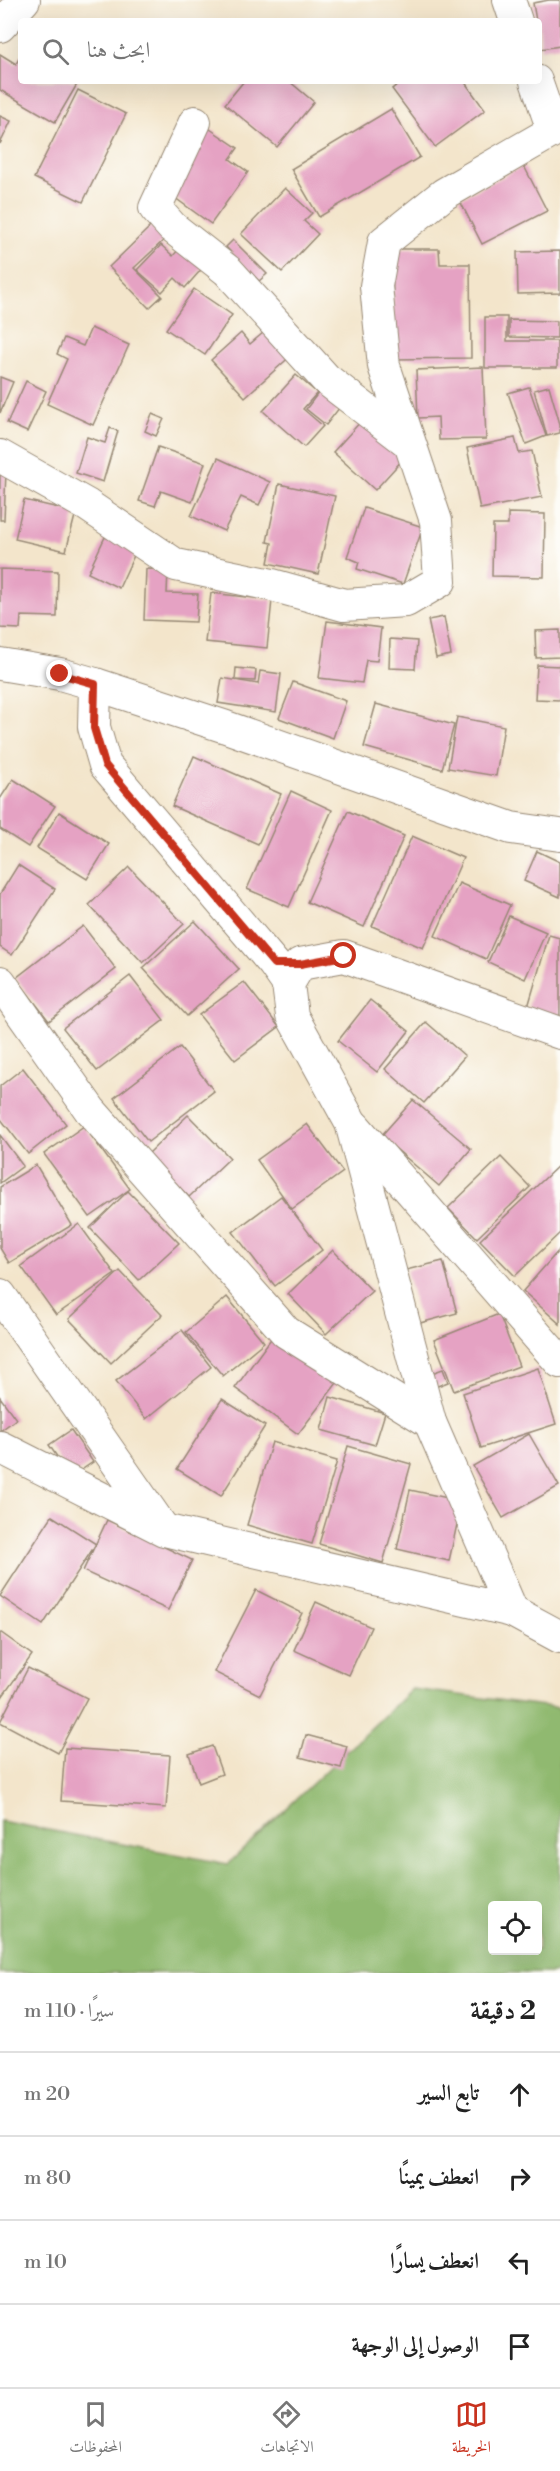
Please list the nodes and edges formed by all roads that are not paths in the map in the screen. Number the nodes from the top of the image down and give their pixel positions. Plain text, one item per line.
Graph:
1 (24, 0) edge
2 (509, 0) edge
3 (515, 18) edge
4 (0, 26) edge
5 (537, 84) edge
6 (195, 122) dead end
7 (556, 129) edge
8 (408, 442) junction
9 (0, 456) edge
10 (0, 664) edge
11 (95, 684) junction
12 (560, 835) edge
13 (287, 971) junction
14 (0, 981) edge
15 (560, 1033) edge
16 (351, 1123) junction
17 (0, 1295) edge
18 (560, 1362) edge
19 (430, 1422) junction
20 (0, 1447) edge
21 (164, 1530) junction
22 (512, 1611) junction
23 (560, 1637) edge

1 - 4 street
2 - 3 street
5 - 7 street
6 - 8 street
7 - 8 street
8 - 9 street
10 - 11 street
11 - 12 street
11 - 13 street
13 - 15 street
13 - 16 street
14 - 19 street
16 - 18 street
16 - 19 street
17 - 21 street
19 - 22 street
20 - 21 street
21 - 22 street
22 - 23 street

